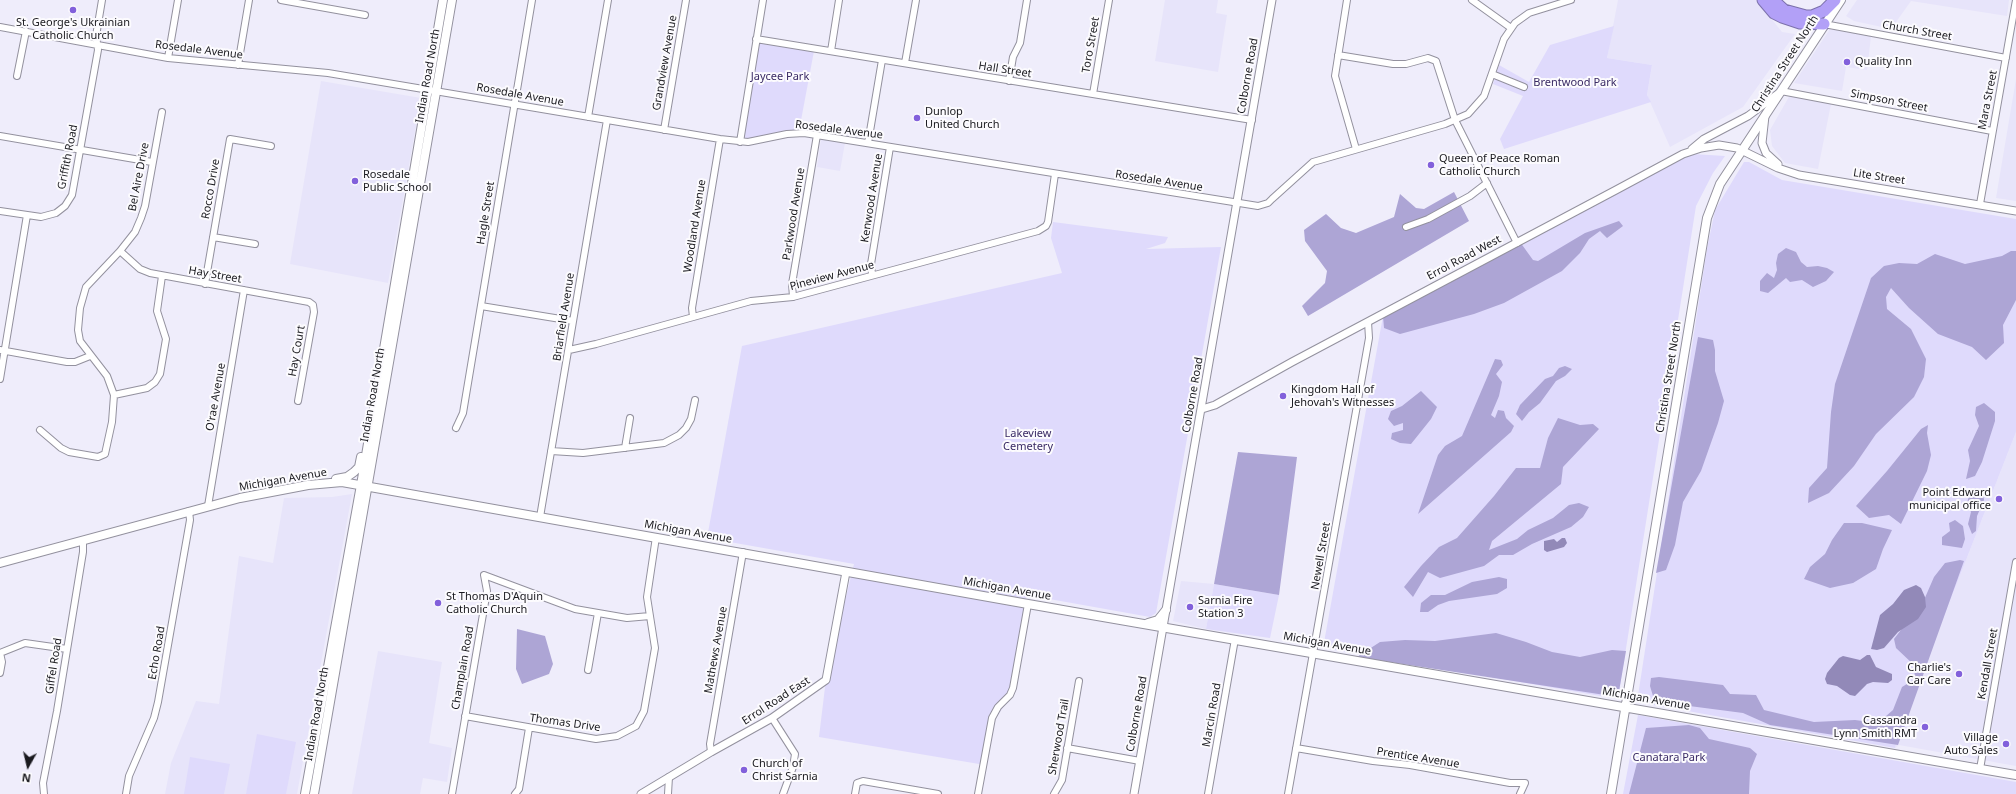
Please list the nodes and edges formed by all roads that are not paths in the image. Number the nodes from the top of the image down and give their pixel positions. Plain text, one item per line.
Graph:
1 (102, 0) edge
2 (178, 0) edge
3 (249, 0) edge
4 (281, 0) edge
5 (443, 0) edge
6 (452, 0) edge
7 (532, 0) edge
8 (608, 0) edge
9 (686, 0) edge
10 (763, 0) edge
11 (840, 0) edge
12 (916, 0) edge
13 (1027, 0) edge
14 (1109, 0) edge
15 (1272, 0) edge
16 (1347, 0) edge
17 (1472, 0) edge
18 (1571, 0) edge
19 (1763, 0) edge
20 (1773, 0) edge
21 (1835, 0) edge
22 (1841, 0) edge
23 (2016, 0) edge
24 (365, 15) dead end
25 (1824, 24) junction
26 (0, 27) edge
27 (1511, 28) junction
28 (26, 31) junction
29 (756, 39) junction
30 (96, 43) junction
31 (831, 51) junction
32 (1338, 55) junction
33 (168, 58) junction
34 (2006, 58) junction
35 (882, 60) junction
36 (905, 63) junction
37 (238, 65) junction
38 (1492, 74) junction
39 (17, 76) dead end
40 (1009, 81) junction
41 (1524, 87) dead end
42 (433, 90) junction
43 (1781, 91) junction
44 (1093, 94) junction
45 (514, 105) junction
46 (162, 112) dead end
47 (1766, 115) junction
48 (588, 117) junction
49 (607, 120) junction
50 (1252, 120) junction
51 (1455, 120) junction
52 (664, 130) junction
53 (1992, 131) junction
54 (817, 135) junction
55 (0, 136) edge
56 (720, 139) junction
57 (740, 142) junction
58 (868, 143) junction
59 (271, 146) dead end
60 (890, 147) junction
61 (1356, 149) junction
62 (80, 150) junction
63 (1742, 150) junction
64 (1684, 154) junction
65 (152, 162) junction
66 (1055, 174) junction
67 (1799, 175) junction
68 (1487, 183) junction
69 (1237, 204) junction
70 (1980, 204) junction
71 (2016, 210) edge
72 (0, 211) edge
73 (27, 216) junction
74 (1406, 227) dead end
75 (213, 237) junction
76 (1516, 243) junction
77 (255, 244) dead end
78 (120, 251) junction
79 (872, 275) junction
80 (162, 276) junction
81 (205, 284) junction
82 (244, 290) junction
83 (793, 297) junction
84 (313, 305) joint
85 (481, 306) junction
86 (693, 317) junction
87 (572, 320) junction
88 (1368, 322) junction
89 (568, 350) junction
90 (2, 351) edge
91 (90, 356) junction
92 (0, 379) edge
93 (114, 395) junction
94 (695, 400) dead end
95 (298, 401) dead end
96 (1202, 409) junction
97 (630, 418) dead end
98 (456, 428) dead end
99 (40, 430) dead end
100 (368, 438) junction
101 (624, 448) junction
102 (551, 451) junction
103 (308, 485) junction
104 (365, 486) junction
105 (208, 506) junction
106 (189, 512) junction
107 (540, 517) junction
108 (656, 537) junction
109 (83, 540) junction
110 (743, 552) junction
111 (2016, 562) edge
112 (0, 563) edge
113 (846, 572) junction
114 (1028, 604) junction
115 (1166, 610) junction
116 (598, 613) junction
117 (650, 616) junction
118 (1146, 624) junction
119 (1163, 627) junction
120 (1235, 639) junction
121 (67, 649) junction
122 (0, 653) edge
123 (1314, 653) junction
124 (588, 670) dead end
125 (0, 673) edge
126 (1079, 681) dead end
127 (1626, 707) junction
128 (465, 716) junction
129 (772, 718) junction
130 (529, 728) junction
131 (1067, 748) junction
132 (1296, 748) junction
133 (711, 752) junction
134 (1140, 761) junction
135 (1980, 769) junction
136 (2016, 775) edge
137 (669, 776) junction
138 (931, 793) edge
139 (44, 794) edge
140 (126, 794) edge
141 (305, 794) edge
142 (314, 794) edge
143 (452, 794) edge
144 (516, 794) edge
145 (641, 794) edge
146 (668, 794) edge
147 (783, 794) edge
148 (855, 794) edge
149 (938, 794) edge
150 (978, 794) edge
151 (1054, 794) edge
152 (1134, 794) edge
153 (1208, 794) edge
154 (1288, 794) edge
155 (1520, 794) edge
156 (1611, 794) edge

1 - 30 street, Griffith Road
2 - 33 street
3 - 37 street
4 - 24 street
5 - 42 main road, Indian Road North
6 - 42 main road, Indian Road North
7 - 45 street, Hagle Street
8 - 48 street
9 - 52 street, Grandview Avenue
10 - 29 street
11 - 31 street
12 - 36 street
13 - 40 street
14 - 44 street, Toro Street
15 - 50 street, Colborne Road
16 - 32 street
17 - 27 street
18 - 27 street, Rosedale Avenue
19 - 25 highway
20 - 21 highway
22 - 25 main road, Christina Street North
23 - 34 street, Mara Street
25 - 34 street, Church Street
25 - 43 main road, Christina Street North
26 - 28 street, Rosedale Avenue
27 - 38 street, Rosedale Avenue
28 - 30 street, Rosedale Avenue
28 - 39 street
29 - 31 street, Hall Street
29 - 57 street
30 - 33 street, Rosedale Avenue
30 - 62 street, Griffith Road
31 - 35 street, Hall Street
32 - 51 street
32 - 61 street
33 - 37 street, Rosedale Avenue
34 - 53 street, Mara Street
35 - 36 street, Hall Street
35 - 58 street
36 - 40 street, Hall Street
37 - 42 street, Rosedale Avenue
38 - 41 street
38 - 51 street, Rosedale Avenue
40 - 44 street, Hall Street
42 - 45 street, Rosedale Avenue
42 - 100 main road, Indian Road North
42 - 104 main road, Indian Road North
43 - 47 main road, Christina Street North
43 - 53 street, Simpson Street
43 - 64 street
44 - 50 street, Hall Street
45 - 48 street, Rosedale Avenue
45 - 85 street, Hagle Street
46 - 65 street, Bel Aire Drive
47 - 63 main road, Christina Street North
47 - 67 street
48 - 49 street, Rosedale Avenue
49 - 52 street, Rosedale Avenue
49 - 87 street, Briarfield Avenue
50 - 69 street, Colborne Road
51 - 61 street, Rosedale Avenue
51 - 68 street
52 - 56 street, Rosedale Avenue
53 - 70 street, Mara Street
54 - 57 street, Rosedale Avenue
54 - 58 street, Rosedale Avenue
54 - 83 street, Parkwood Avenue
55 - 62 street
56 - 57 street, Rosedale Avenue
56 - 86 street, Woodland Avenue
58 - 60 street, Rosedale Avenue
59 - 75 street, Rocco Drive
60 - 66 street, Rosedale Avenue
60 - 79 street, Kenwood Avenue
61 - 69 street, Rosedale Avenue
62 - 65 street
62 - 73 street, Griffith Road
63 - 64 street, Errol Road West
63 - 67 street, Lite Street
63 - 127 main road, Christina Street North
64 - 76 street, Errol Road West
65 - 78 street, Bel Aire Drive
66 - 69 street, Rosedale Avenue
66 - 79 street, Pineview Avenue
67 - 70 street, Lite Street
68 - 74 street
68 - 76 street
69 - 96 street, Colborne Road
70 - 71 street, Lite Street
72 - 73 street, Griffith Road
73 - 90 street
75 - 77 street
75 - 81 street, Rocco Drive
76 - 88 street, Errol Road West
78 - 80 street, Hay Street
78 - 91 street, Bel Aire Drive
79 - 83 street, Pineview Avenue
80 - 81 street, Hay Street
80 - 93 street
81 - 82 street, Hay Street
82 - 84 street, Hay Street
82 - 105 street, O'rae Avenue
83 - 86 street, Pineview Avenue
84 - 95 street, Hay Court
85 - 87 street
85 - 98 street, Hagle Street
86 - 89 street, Pineview Avenue
87 - 89 street, Briarfield Avenue
88 - 96 street, Errol Road West
88 - 123 street, Newell Street
89 - 102 street, Briarfield Avenue
90 - 91 street
90 - 92 street
91 - 93 street, Bel Aire Drive
93 - 99 street, Bel Aire Drive
94 - 101 street
96 - 115 street, Colborne Road
97 - 101 street
100 - 103 main road
100 - 104 main road, Indian Road North
101 - 102 street
102 - 107 street, Briarfield Avenue
103 - 104 main road, Michigan Avenue
103 - 105 main road, Michigan Avenue
104 - 107 main road, Michigan Avenue
104 - 141 main road, Indian Road North
104 - 142 main road, Indian Road North
105 - 106 main road, Michigan Avenue
106 - 109 main road, Michigan Avenue
106 - 140 street, Echo Road
107 - 108 main road, Michigan Avenue
108 - 110 main road, Michigan Avenue
108 - 117 street, Thomas Drive
109 - 112 main road, Michigan Avenue
109 - 121 street, Giffel Road
110 - 113 main road, Michigan Avenue
110 - 133 street, Mathews Avenue
111 - 135 street, Kendall Street
113 - 114 main road, Michigan Avenue
113 - 129 street, Errol Road East
114 - 118 main road, Michigan Avenue
114 - 150 street
115 - 118 main road
115 - 119 street, Colborne Road
116 - 117 street, Champlain Road
116 - 124 street
116 - 128 street, Champlain Road
117 - 130 street, Thomas Drive
118 - 119 main road, Michigan Avenue
119 - 120 main road, Michigan Avenue
119 - 134 street, Colborne Road
120 - 123 main road, Michigan Avenue
120 - 153 street, Marcin Road
121 - 122 street
121 - 139 street, Giffel Road
122 - 125 street
123 - 127 main road, Michigan Avenue
123 - 132 street, Newell Street
126 - 131 street, Sherwood Trail
127 - 135 main road, Michigan Avenue
127 - 156 main road, Christina Street North
128 - 130 street, Thomas Drive
128 - 143 street, Champlain Road
129 - 133 street, Errol Road East
129 - 147 street
130 - 144 street
131 - 134 street
131 - 151 street, Sherwood Trail
132 - 154 street, Newell Street
132 - 155 street, Prentice Avenue
133 - 137 street, Errol Road East
134 - 152 street, Colborne Road
135 - 136 main road, Michigan Avenue
137 - 145 street, Errol Road East
137 - 146 street
138 - 148 street
138 - 149 street

